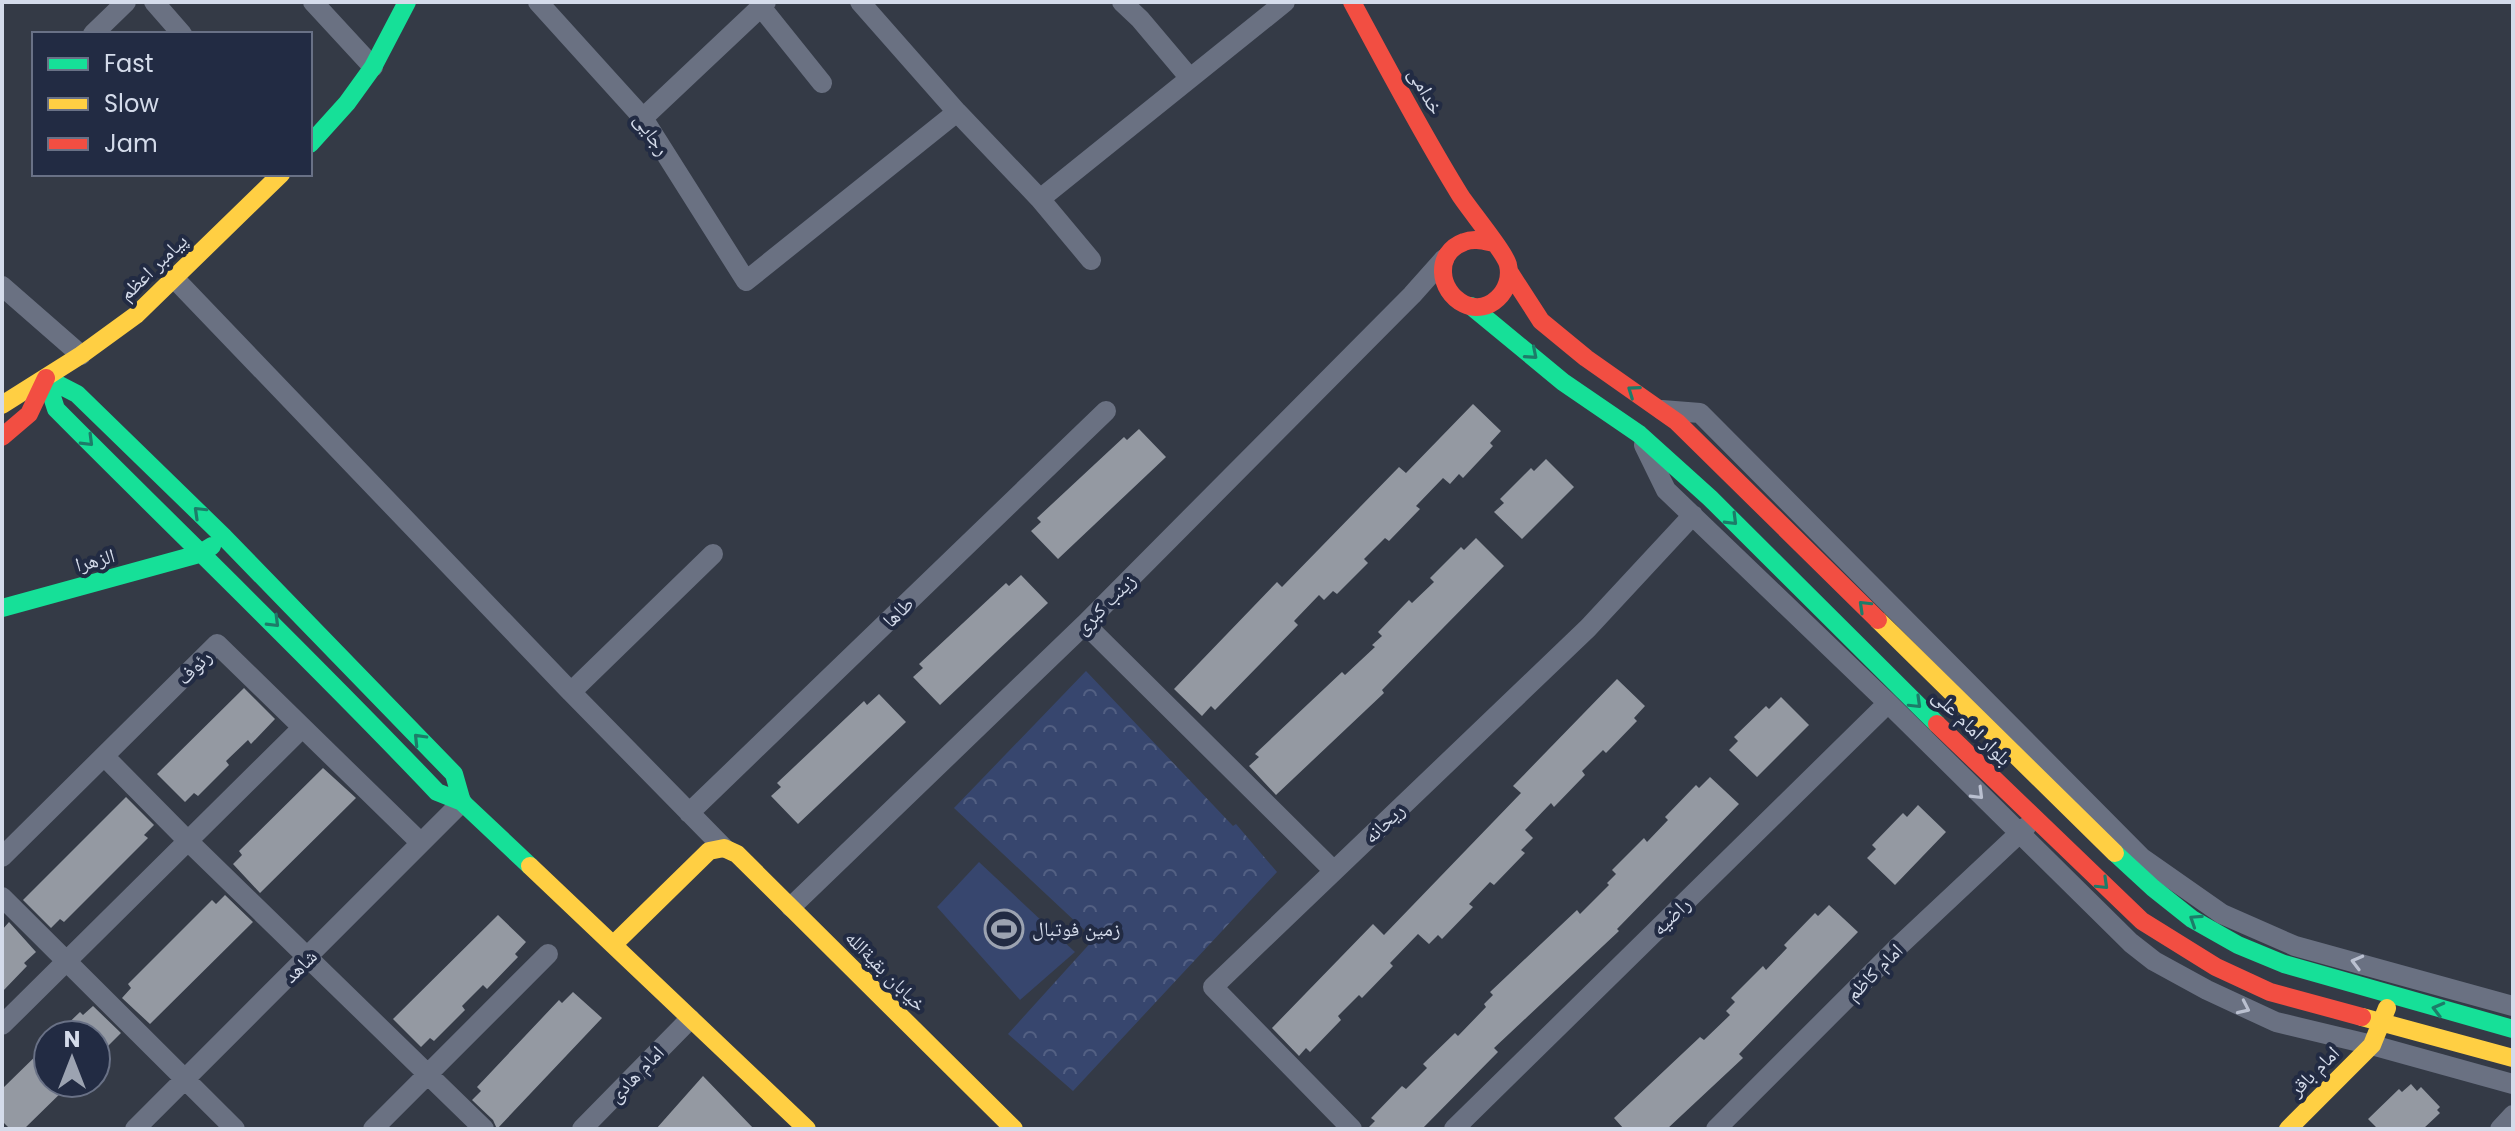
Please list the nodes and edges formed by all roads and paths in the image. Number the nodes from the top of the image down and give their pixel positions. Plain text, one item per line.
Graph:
1 (126, 2) edge
2 (154, 2) edge
3 (313, 2) edge
4 (407, 2) edge
5 (538, 2) edge
6 (860, 2) edge
7 (1122, 2) edge
8 (1285, 2) edge
9 (1352, 2) edge
10 (764, 4) edge
11 (95, 32) edge
12 (180, 32) edge
13 (373, 67) junction
14 (1189, 77) junction
15 (822, 83) dead end
16 (957, 112) junction
17 (643, 118) junction
18 (312, 142) edge
19 (279, 176) edge
20 (1040, 199) junction
21 (1464, 201) junction
22 (1494, 243) junction
23 (1448, 254) junction
24 (1091, 260) dead end
25 (1510, 273) junction
26 (174, 278) junction
27 (2, 286) edge
28 (1412, 295) junction
29 (1466, 305) junction
30 (81, 355) junction
31 (46, 378) junction
32 (2, 405) edge
33 (1661, 410) junction
34 (1106, 411) dead end
35 (1639, 434) junction
36 (2, 437) edge
37 (1693, 515) junction
38 (224, 537) junction
39 (199, 554) junction
40 (713, 554) dead end
41 (2, 608) edge
42 (1085, 624) junction
43 (571, 692) junction
44 (1888, 703) junction
45 (302, 728) junction
46 (105, 757) junction
47 (2055, 769) junction
48 (2054, 792) junction
49 (462, 802) junction
50 (689, 813) junction
51 (2035, 818) junction
52 (2018, 834) junction
53 (188, 841) junction
54 (421, 843) junction
55 (724, 848) junction
56 (2, 857) edge
57 (1334, 871) junction
58 (2, 897) edge
59 (791, 907) junction
60 (614, 944) junction
61 (548, 954) dead end
62 (309, 958) junction
63 (67, 961) junction
64 (2391, 996) junction
65 (2513, 1006) edge
66 (690, 1019) junction
67 (2381, 1023) junction
68 (2, 1025) edge
69 (2513, 1029) edge
70 (2372, 1045) junction
71 (2513, 1058) edge
72 (428, 1075) junction
73 (185, 1079) junction
74 (2513, 1084) edge
75 (2513, 1115) edge
76 (135, 1129) edge
77 (235, 1129) edge
78 (373, 1129) edge
79 (484, 1129) edge
80 (582, 1129) edge
81 (807, 1129) edge
82 (1014, 1129) edge
83 (1352, 1129) edge
84 (1454, 1129) edge
85 (1716, 1129) edge
86 (2288, 1129) edge
87 (2500, 1129) edge

1 - 11 street
2 - 12 street
3 - 13 street
4 - 13 main road
5 - 17 street, رجایی
6 - 16 street
7 - 14 street
8 - 14 street
9 - 21 main road, خدامی
10 - 15 street
10 - 17 street
13 - 18 main road
14 - 20 street
16 - 17 street, رجایی
16 - 20 street
19 - 26 main road, پیامبر اعظم
20 - 24 street
21 - 22 main road, خدامی
21 - 23 main road
22 - 23 main road
22 - 25 main road
23 - 28 street, زینب کبری
23 - 29 main road
25 - 29 main road
33 -> 25 main road, بلوار امام علی
26 - 30 main road, پیامبر اعظم
26 - 43 street
27 - 30 street
28 - 29 street
28 - 42 street, زینب کبری
29 -> 35 main road, بلوار امام علی
30 - 31 main road, پیامبر اعظم
31 - 32 main road, پیامبر اعظم
31 - 36 main road
38 -> 31 main road
31 -> 39 main road
33 - 35 main road
33 - 47 street
48 -> 33 main road, بلوار امام علی
34 - 50 street, طاها
35 - 37 street
35 -> 51 main road, بلوار امام علی
37 - 44 street
37 - 57 street, ریحانه
38 - 39 main road, الزهرا
49 -> 38 main road
39 - 41 main road, الزهرا
39 -> 49 main road
40 - 43 street
42 - 57 street
42 - 59 street, زینب کبری
43 - 50 street
44 -> 52 street
44 - 84 street, راضیه
45 - 46 street, رئوف
45 - 53 street
45 - 54 street, رئوف
46 - 53 street
46 - 56 street, رئوف
47 - 48 street
65 -> 47 street
64 -> 48 main road, بلوار امام علی
49 - 54 street, شاهد
49 - 60 main road
50 - 55 street
51 - 52 street, امام کاظم
51 -> 67 main road, بلوار امام علی
52 -> 70 street
52 - 85 street, امام کاظم
53 - 62 street
53 - 63 street
54 - 62 street, شاهد
55 - 59 main road, خیابان بقیةالله
55 - 60 main road
57 - 83 street, ریحانه
58 - 63 street
59 - 82 main road, خیابان بقیةالله
60 - 66 main road
61 - 72 street
62 - 72 street
62 - 73 street, شاهد
63 - 68 street
63 - 73 street
64 - 67 main road
69 -> 64 main road, بلوار امام علی
66 - 80 street, امام هادی
66 - 81 main road
67 - 70 main road
67 - 71 main road, بلوار امام علی
70 - 74 street
70 - 86 main road, امام باقر
72 - 78 street
72 - 79 street
73 - 76 street, شاهد
73 - 77 street
75 - 87 street

